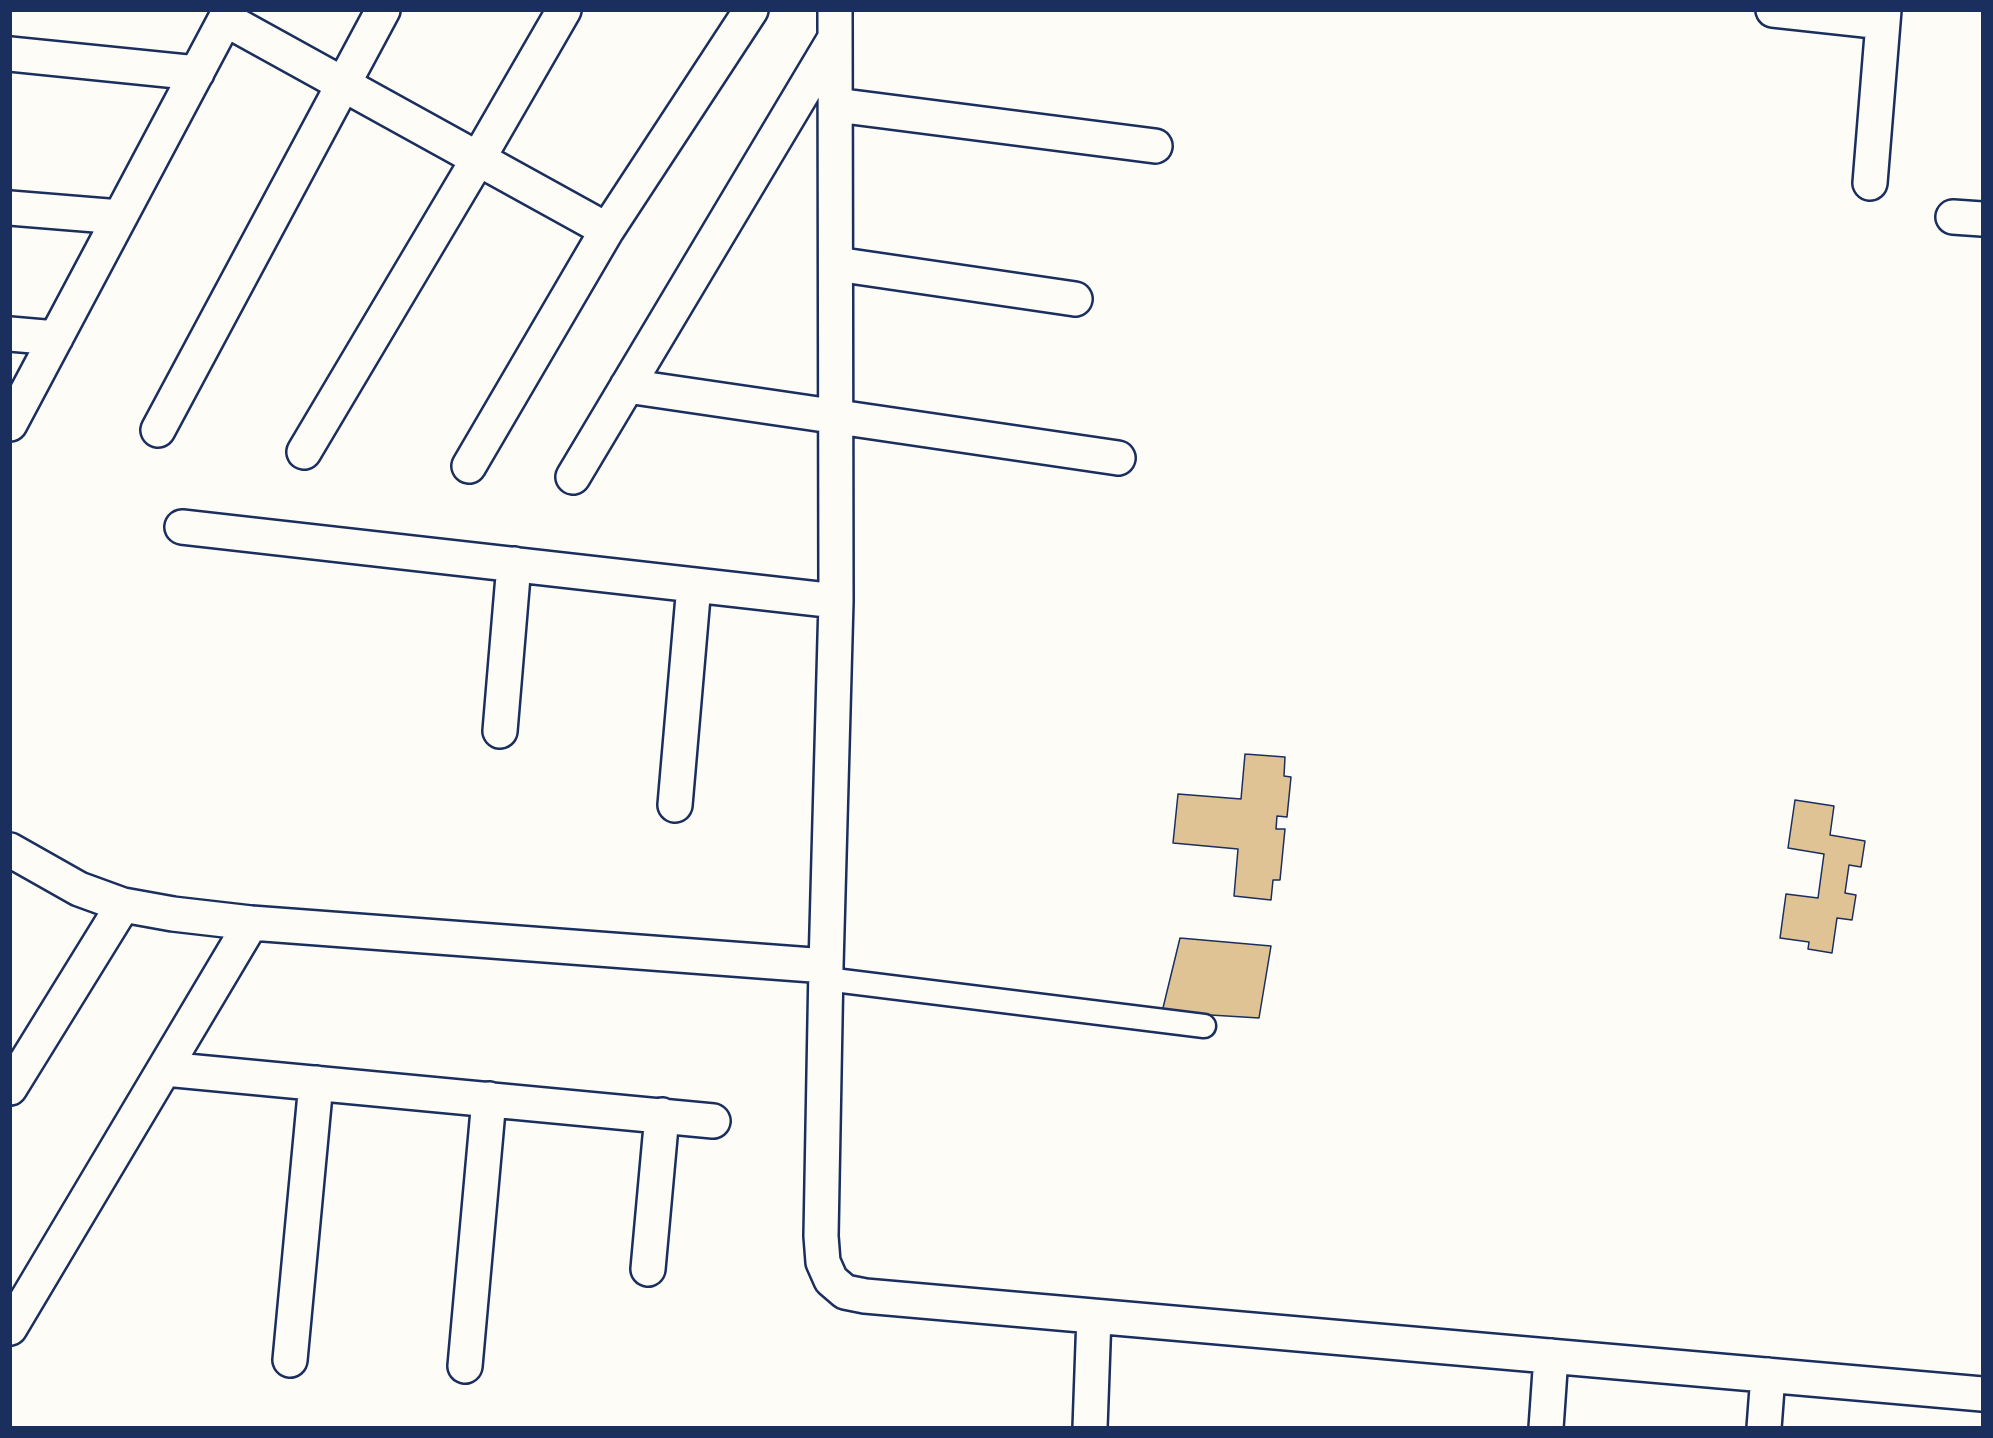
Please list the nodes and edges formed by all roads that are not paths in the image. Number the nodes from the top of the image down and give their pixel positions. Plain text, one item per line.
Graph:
1 (383, 10) edge
2 (564, 10) edge
3 (751, 10) edge
4 (1773, 10) edge
5 (228, 15) edge
6 (1883, 16) edge
7 (835, 24) edge
8 (10, 54) edge
9 (197, 73) junction
10 (344, 85) junction
11 (836, 105) junction
12 (1155, 146) dead end
13 (478, 159) junction
14 (1870, 183) dead end
15 (10, 208) edge
16 (120, 217) junction
17 (607, 230) junction
18 (836, 264) junction
19 (1075, 299) dead end
20 (10, 334) edge
21 (56, 338) junction
22 (627, 386) junction
23 (836, 415) junction
24 (10, 424) edge
25 (158, 430) dead end
26 (304, 452) dead end
27 (1118, 458) dead end
28 (469, 466) dead end
29 (573, 477) dead end
30 (182, 527) dead end
31 (514, 564) junction
32 (694, 585) junction
33 (836, 601) junction
34 (500, 731) dead end
35 (675, 805) dead end
36 (10, 850) edge
37 (123, 905) junction
38 (251, 923) junction
39 (826, 972) junction
40 (1204, 1026) dead end
41 (165, 1069) junction
42 (316, 1083) junction
43 (10, 1088) edge
44 (489, 1099) junction
45 (662, 1115) junction
46 (713, 1121) dead end
47 (648, 1269) dead end
48 (1094, 1316) junction
49 (10, 1328) edge
50 (1551, 1356) junction
51 (290, 1360) dead end
52 (465, 1366) dead end
53 (1768, 1375) junction
54 (1983, 1394) edge
55 (1090, 1428) edge
56 (1546, 1428) edge
57 (1764, 1428) edge

1 - 10 street
2 - 13 street
3 - 17 street
4 - 6 street
5 - 9 street
5 - 10 street
6 - 14 street
7 - 11 street
7 - 22 street
8 - 9 street
9 - 16 street
10 - 13 street
10 - 25 street
11 - 12 street
11 - 18 street
13 - 17 street
13 - 26 street
15 - 16 street
16 - 21 street
17 - 28 street
18 - 19 street
18 - 23 street
20 - 21 street
21 - 24 street
22 - 23 street
22 - 29 street
23 - 27 street
23 - 33 street
30 - 31 street
31 - 32 street
31 - 34 street
32 - 33 street
32 - 35 street
33 - 39 street
36 - 37 street
37 - 38 street
37 - 43 street
38 - 39 street
38 - 41 street
39 - 40 lane
39 - 48 street
41 - 42 street
41 - 49 street
42 - 44 street
42 - 51 street
44 - 45 street
44 - 52 street
45 - 46 street
45 - 47 street
48 - 50 street
48 - 55 street
50 - 53 street
50 - 56 street
53 - 54 street
53 - 57 street

